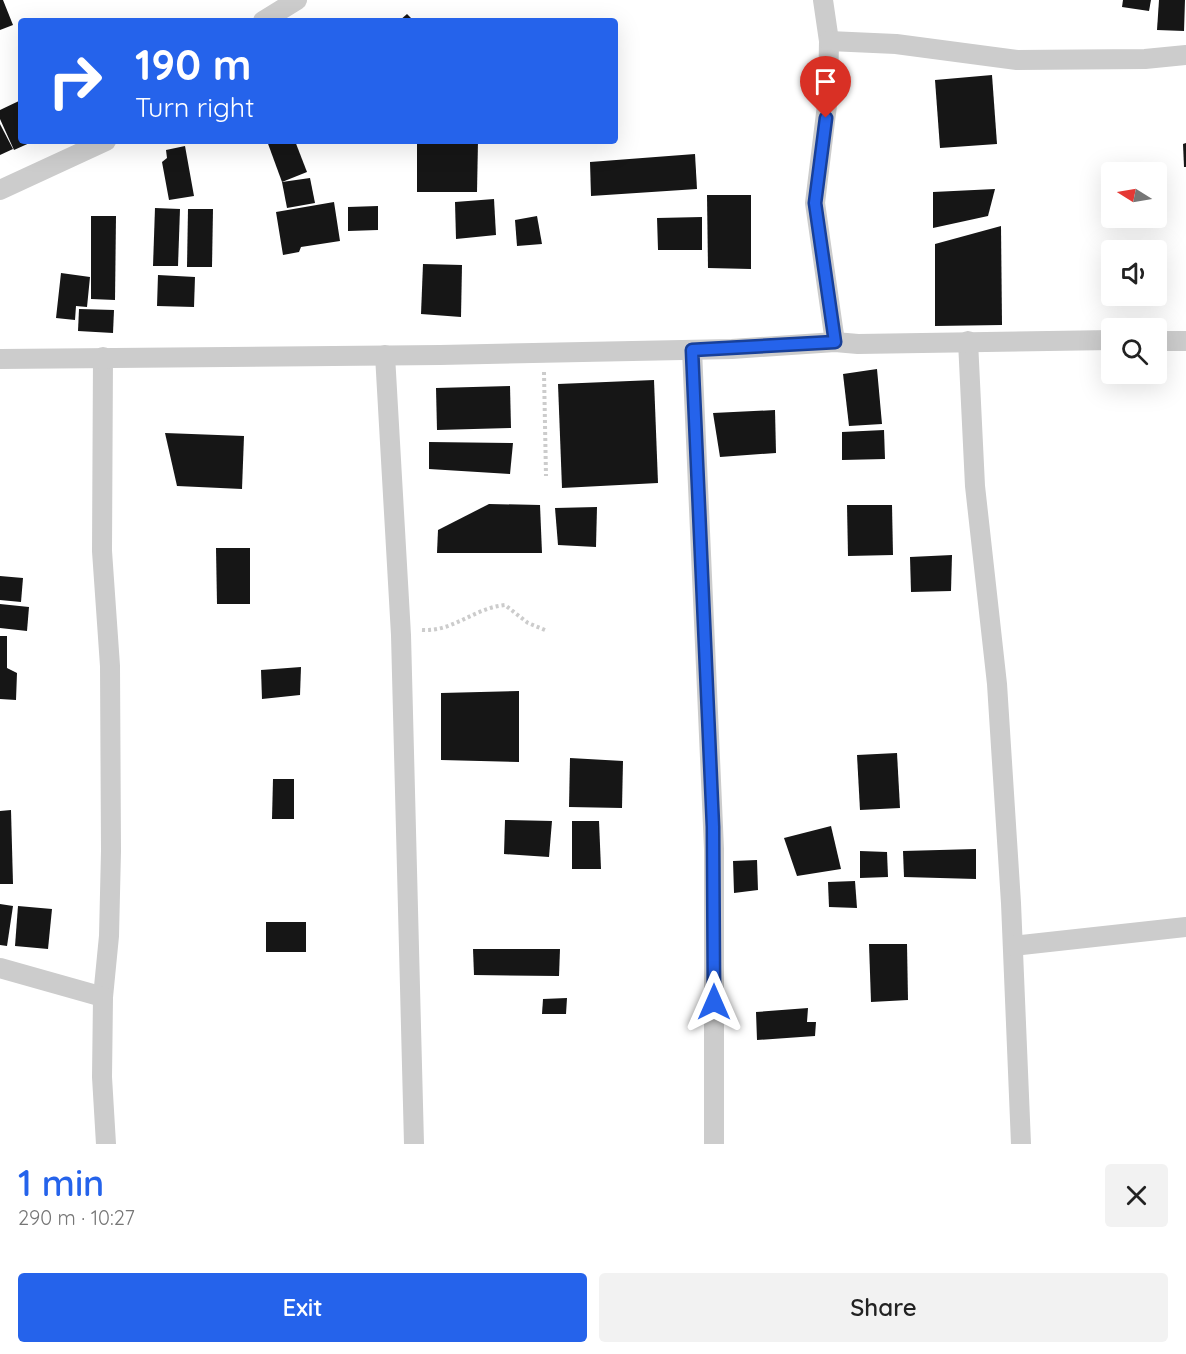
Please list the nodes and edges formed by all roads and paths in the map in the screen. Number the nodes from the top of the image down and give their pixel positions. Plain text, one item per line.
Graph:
1 (297, 0) edge
2 (823, 0) edge
3 (268, 18) edge
4 (829, 41) junction
5 (1186, 55) edge
6 (100, 144) edge
7 (0, 190) edge
8 (1101, 340) edge
9 (1167, 340) edge
10 (968, 341) junction
11 (1186, 341) edge
12 (835, 342) junction
13 (692, 350) junction
14 (543, 353) junction
15 (385, 355) junction
16 (103, 357) junction
17 (0, 359) edge
18 (546, 476) dead end
19 (545, 630) dead end
20 (401, 635) junction
21 (1186, 927) edge
22 (1013, 946) junction
23 (0, 968) edge
24 (103, 997) junction
25 (106, 1144) edge
26 (414, 1144) edge
27 (714, 1144) edge
28 (1021, 1144) edge

1 - 3 street
2 - 4 street
4 - 5 street
4 - 12 street
6 - 7 street
8 - 10 street
9 - 11 street
10 - 12 street
10 - 22 street
12 - 13 street
13 - 14 street
13 - 27 street
14 - 15 street
14 - 18 path
15 - 16 street
15 - 20 street
16 - 17 street
16 - 24 street
19 - 20 path
20 - 26 street
21 - 22 street
22 - 28 street
23 - 24 street
24 - 25 street

